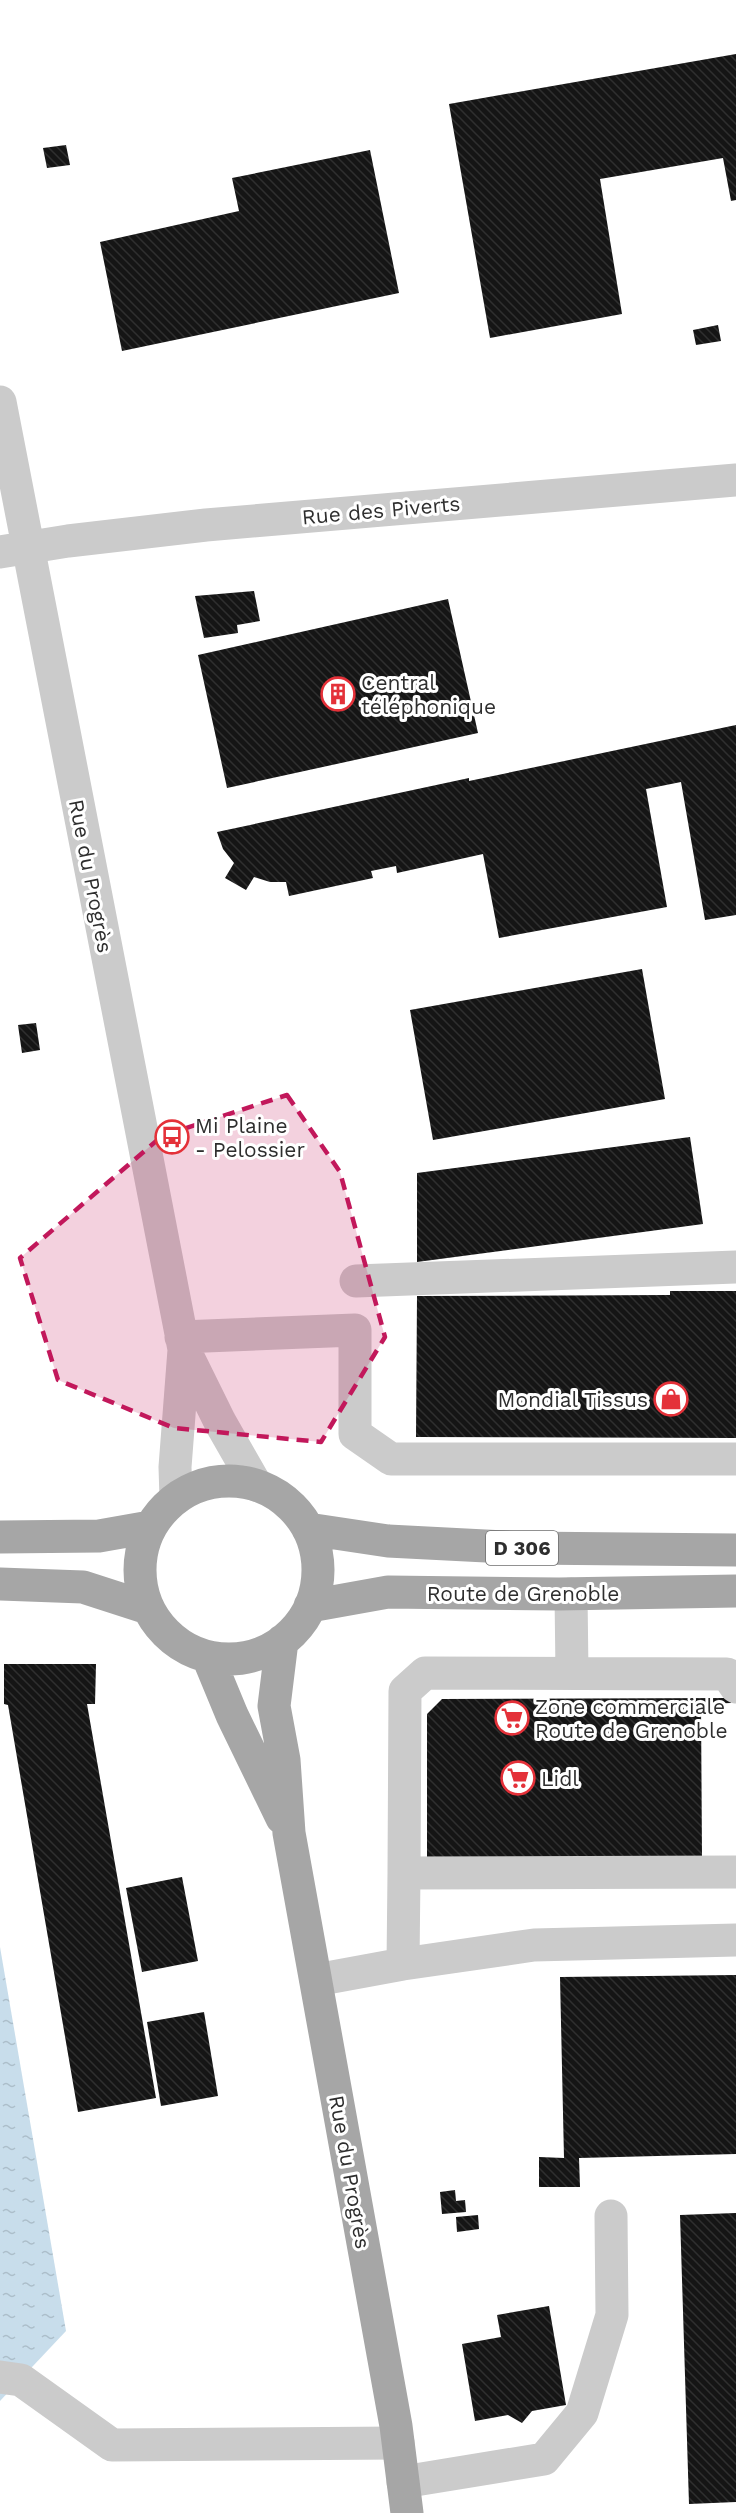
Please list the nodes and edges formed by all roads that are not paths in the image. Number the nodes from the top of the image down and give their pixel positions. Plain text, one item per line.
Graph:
1 (0, 402) edge
2 (736, 480) edge
3 (13, 550) edge
4 (736, 1267) edge
5 (356, 1281) dead end
6 (183, 1343) junction
7 (736, 1459) edge
8 (256, 1485) junction
9 (176, 1498) junction
10 (150, 1527) junction
11 (308, 1529) junction
12 (0, 1537) edge
13 (736, 1550) edge
14 (0, 1584) edge
15 (736, 1591) edge
16 (571, 1594) junction
17 (310, 1606) junction
18 (148, 1608) junction
19 (282, 1641) junction
20 (208, 1657) junction
21 (572, 1673) junction
22 (731, 1681) edge
23 (289, 1833) junction
24 (736, 1872) edge
25 (404, 1873) junction
26 (736, 1940) edge
27 (404, 1964) junction
28 (316, 1980) junction
29 (611, 2216) dead end
30 (0, 2378) edge
31 (398, 2443) junction
32 (405, 2497) edge

1 - 3 street, Rue du Progrès
2 - 3 street, Rue des Piverts
3 - 6 street, Rue du Progrès
4 - 5 street
6 - 7 street
6 - 8 street, Rue du Progrès
6 - 9 street, Rue du Progrès
8 - 9 main road
8 - 11 main road
9 - 10 main road
10 - 12 main road
10 - 18 main road
11 - 13 main road, D 306
11 - 17 main road
14 - 18 main road
15 - 16 main road, Route de Grenoble / D 306
16 - 17 main road, Route de Grenoble / D 306
16 - 21 street
17 - 19 main road
18 - 20 main road
19 - 20 main road
19 - 23 main road, Rue du Progrès
20 - 23 main road, Rue du Progrès
21 - 22 street
21 - 25 street
23 - 28 main road, Rue du Progrès
24 - 25 street
25 - 27 street
26 - 27 street
27 - 28 street
28 - 31 main road, Rue du Progrès
29 - 32 street
30 - 31 street
31 - 32 main road, Rue du Progrès

